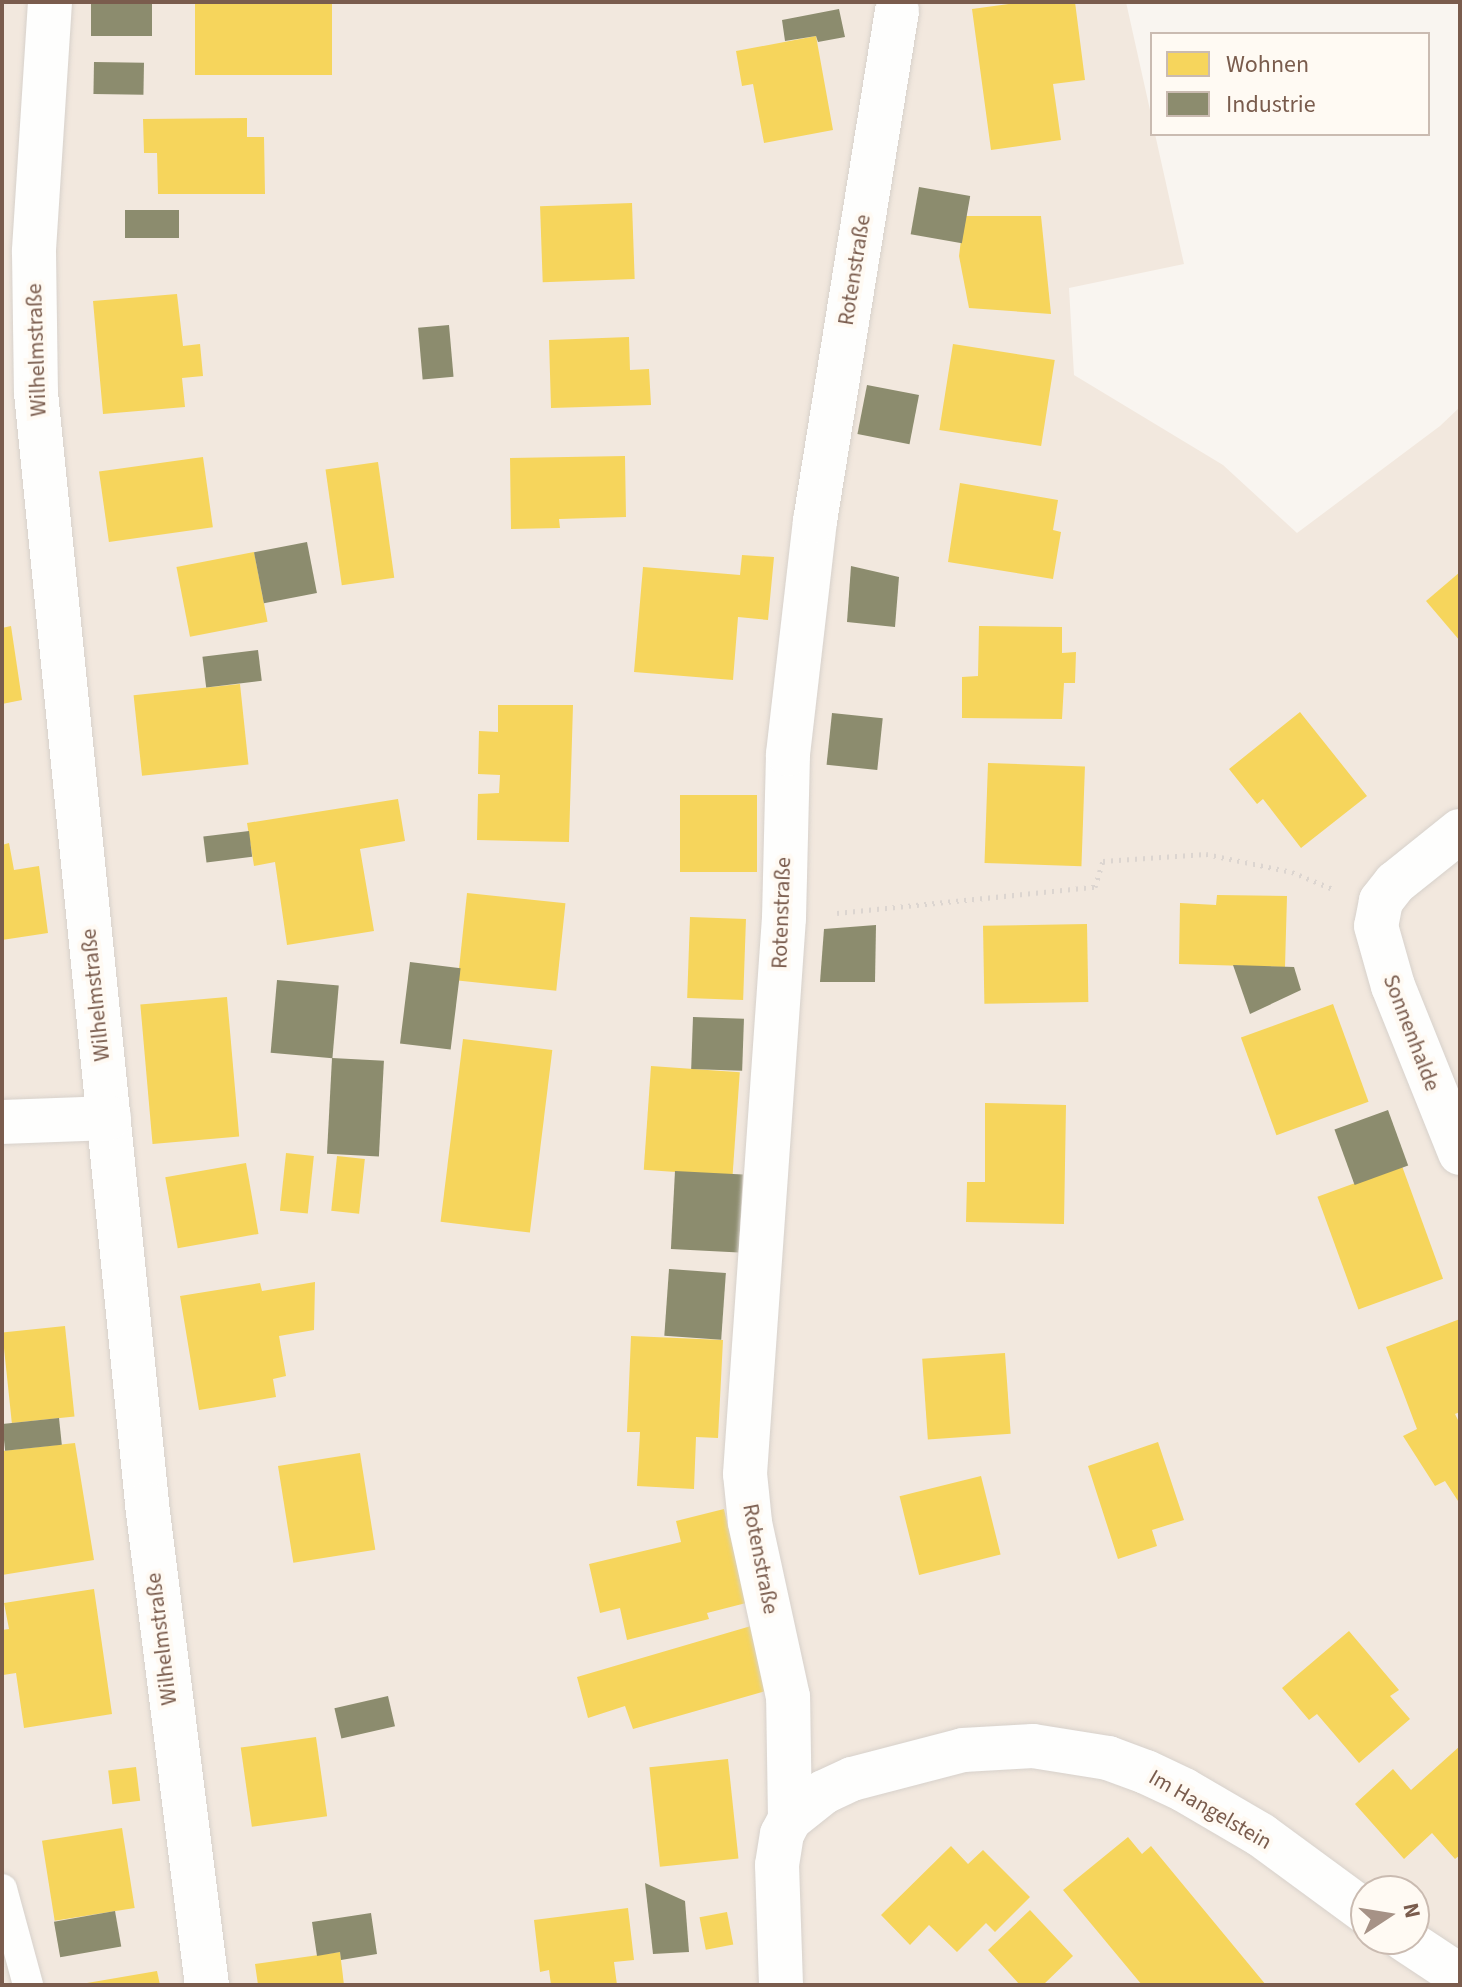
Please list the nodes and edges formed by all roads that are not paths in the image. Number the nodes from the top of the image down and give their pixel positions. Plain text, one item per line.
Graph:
1 (50, 2) edge
2 (897, 11) dead end
3 (19, 393) edge
4 (1460, 831) edge
5 (109, 1118) junction
6 (2, 1122) edge
7 (1460, 1153) edge
8 (790, 1819) junction
9 (2, 1889) edge
10 (1350, 1900) edge
11 (1428, 1955) edge
12 (1460, 1976) edge
13 (28, 1985) edge
14 (207, 1985) edge
15 (781, 1985) edge

1 - 3 street, Wilhelmstraße
2 - 8 street, Rotenstraße
3 - 5 street, Wilhelmstraße
4 - 7 street, Sonnenhalde
5 - 6 street
5 - 14 street, Wilhelmstraße
8 - 10 street, Im Hangelstein
8 - 15 street
9 - 13 lane
11 - 12 street

